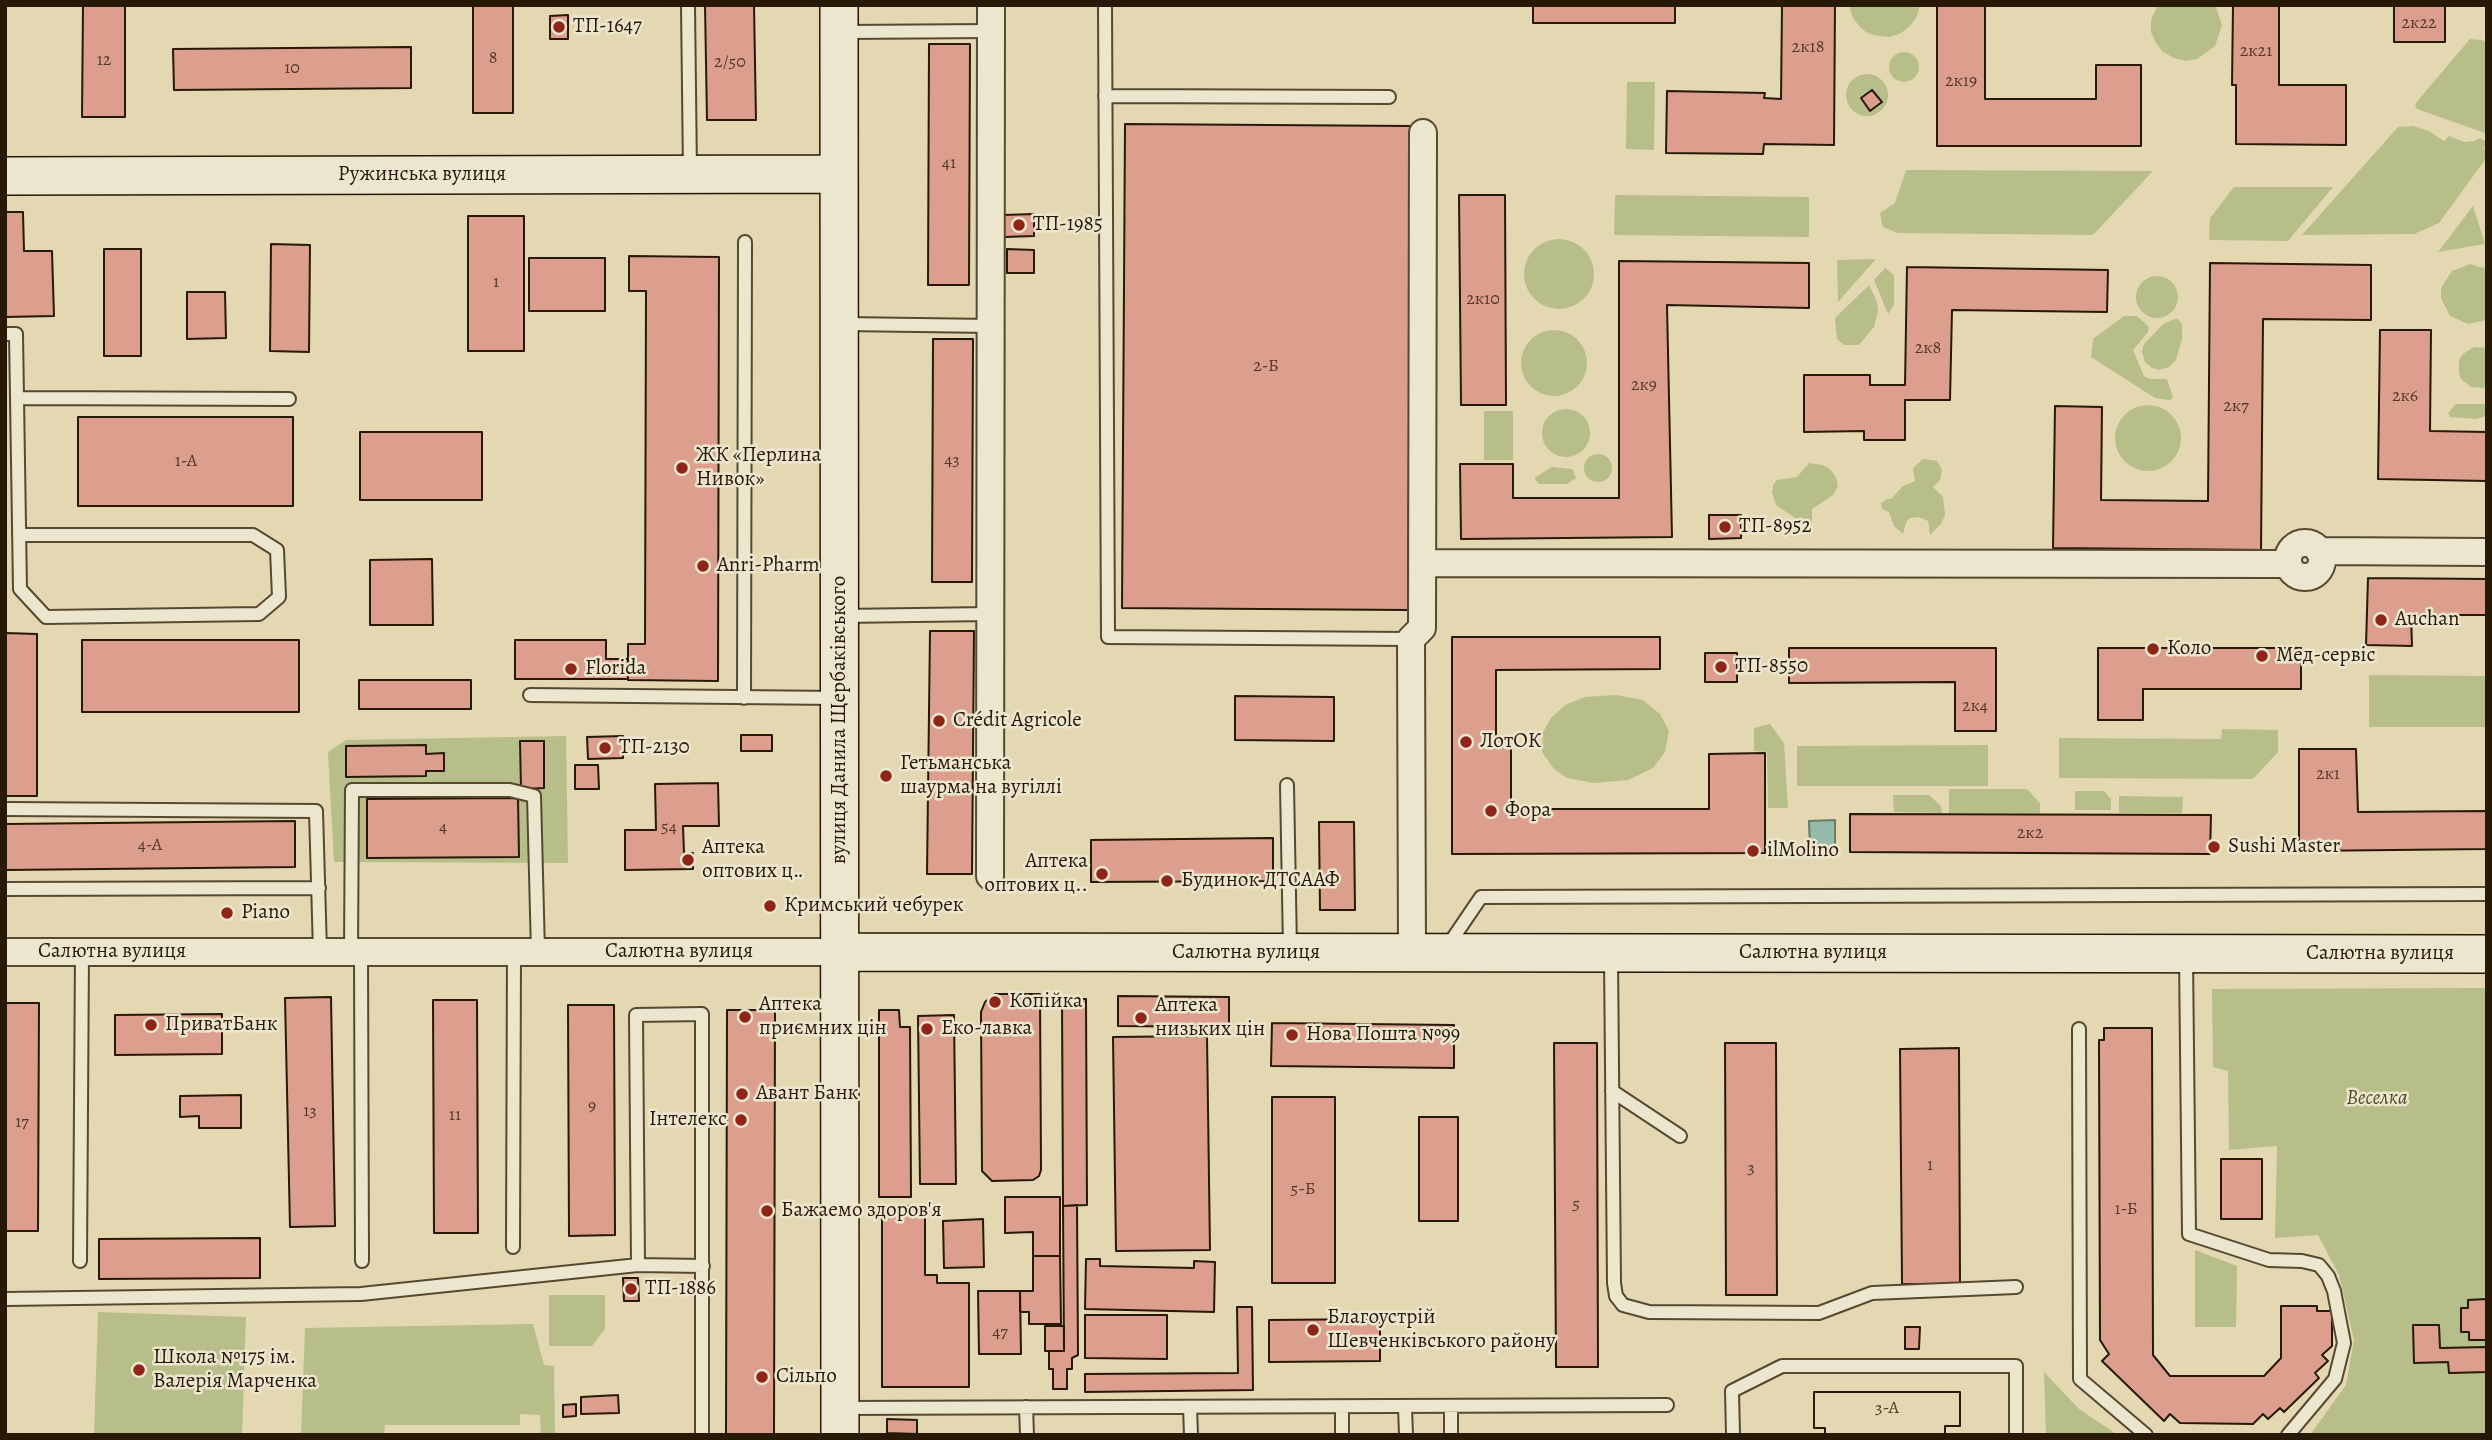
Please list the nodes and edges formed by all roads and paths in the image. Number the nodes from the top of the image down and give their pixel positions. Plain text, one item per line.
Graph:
1 (688, 5) edge
2 (1105, 5) edge
3 (991, 18) edge
4 (839, 19) edge
5 (1105, 96) junction
6 (1389, 97) dead end
7 (1423, 133) dead end
8 (838, 174) junction
9 (690, 175) junction
10 (5, 176) edge
11 (746, 242) dead end
12 (839, 324) junction
13 (992, 326) junction
14 (5, 334) edge
15 (17, 398) junction
16 (289, 399) dead end
17 (19, 535) junction
18 (2487, 552) edge
19 (1422, 563) junction
20 (991, 614) junction
21 (840, 616) junction
22 (1410, 639) junction
23 (530, 695) dead end
24 (744, 698) junction
25 (839, 698) junction
26 (1287, 785) dead end
27 (5, 809) edge
28 (990, 876) dead end
29 (318, 888) junction
30 (5, 889) edge
31 (2487, 894) edge
32 (5, 951) edge
33 (82, 951) junction
34 (320, 952) junction
35 (356, 952) junction
36 (526, 952) junction
37 (839, 952) junction
38 (1290, 953) junction
39 (1428, 953) junction
40 (1611, 953) junction
41 (2186, 953) junction
42 (2487, 954) edge
43 (2079, 1029) dead end
44 (1612, 1091) junction
45 (1680, 1136) dead end
46 (513, 1247) dead end
47 (80, 1261) dead end
48 (362, 1261) dead end
49 (638, 1265) junction
50 (703, 1266) junction
51 (2016, 1287) dead end
52 (5, 1299) edge
53 (1667, 1405) dead end
54 (1026, 1407) junction
55 (1190, 1407) junction
56 (1342, 1407) junction
57 (1405, 1407) junction
58 (1451, 1407) junction
59 (840, 1421) edge
60 (702, 1435) edge
61 (1027, 1435) edge
62 (1191, 1435) edge
63 (1342, 1435) edge
64 (1406, 1435) edge
65 (1451, 1435) edge
66 (1733, 1435) edge
67 (2016, 1435) edge
68 (2146, 1435) edge
69 (2288, 1435) edge

1 - 9 lane
2 - 5 lane
3 - 4 lane
3 - 13 street
4 - 8 street, вулиця Данила Щербаківського
5 - 6 lane
5 - 22 lane
7 - 19 street
8 - 9 street, Ружинська вулиця
8 - 12 street, вулиця Данила Щербаківського
9 - 10 street, Ружинська вулиця
11 - 24 lane
12 - 13 lane
12 - 21 street, вулиця Данила Щербаківського
13 - 20 street
14 - 15 lane
15 - 16 lane
15 - 17 lane
17 - 17 lane
18 - 19 street
19 - 22 street
20 - 21 lane
20 - 28 street
21 - 25 street, вулиця Данила Щербаківського
22 - 39 street
23 - 24 lane
24 - 25 lane
25 - 37 street, вулиця Данила Щербаківського
26 - 38 lane
27 - 29 lane
29 - 30 lane
29 - 34 lane
31 - 39 lane
32 - 33 street, Салютна вулиця
33 - 34 street, Салютна вулиця
33 - 47 lane
34 - 35 street, Салютна вулиця
35 - 36 street, Салютна вулиця
35 - 36 lane
35 - 48 lane
36 - 37 street, Салютна вулиця
36 - 46 lane
37 - 38 street, Салютна вулиця
37 - 59 street, вулиця Данила Щербаківського
38 - 39 street, Салютна вулиця
39 - 40 street, Салютна вулиця
40 - 41 street, Салютна вулиця
40 - 44 lane
41 - 42 street, Салютна вулиця
41 - 69 lane
43 - 68 lane
44 - 45 lane
44 - 51 lane
49 - 50 lane
49 - 50 lane
49 - 52 lane
50 - 60 lane
53 - 58 lane
54 - 55 lane
54 - 59 lane
54 - 61 lane
55 - 56 lane
55 - 62 lane
56 - 57 lane
56 - 63 lane
57 - 58 lane
57 - 64 lane
58 - 65 lane
66 - 67 lane

